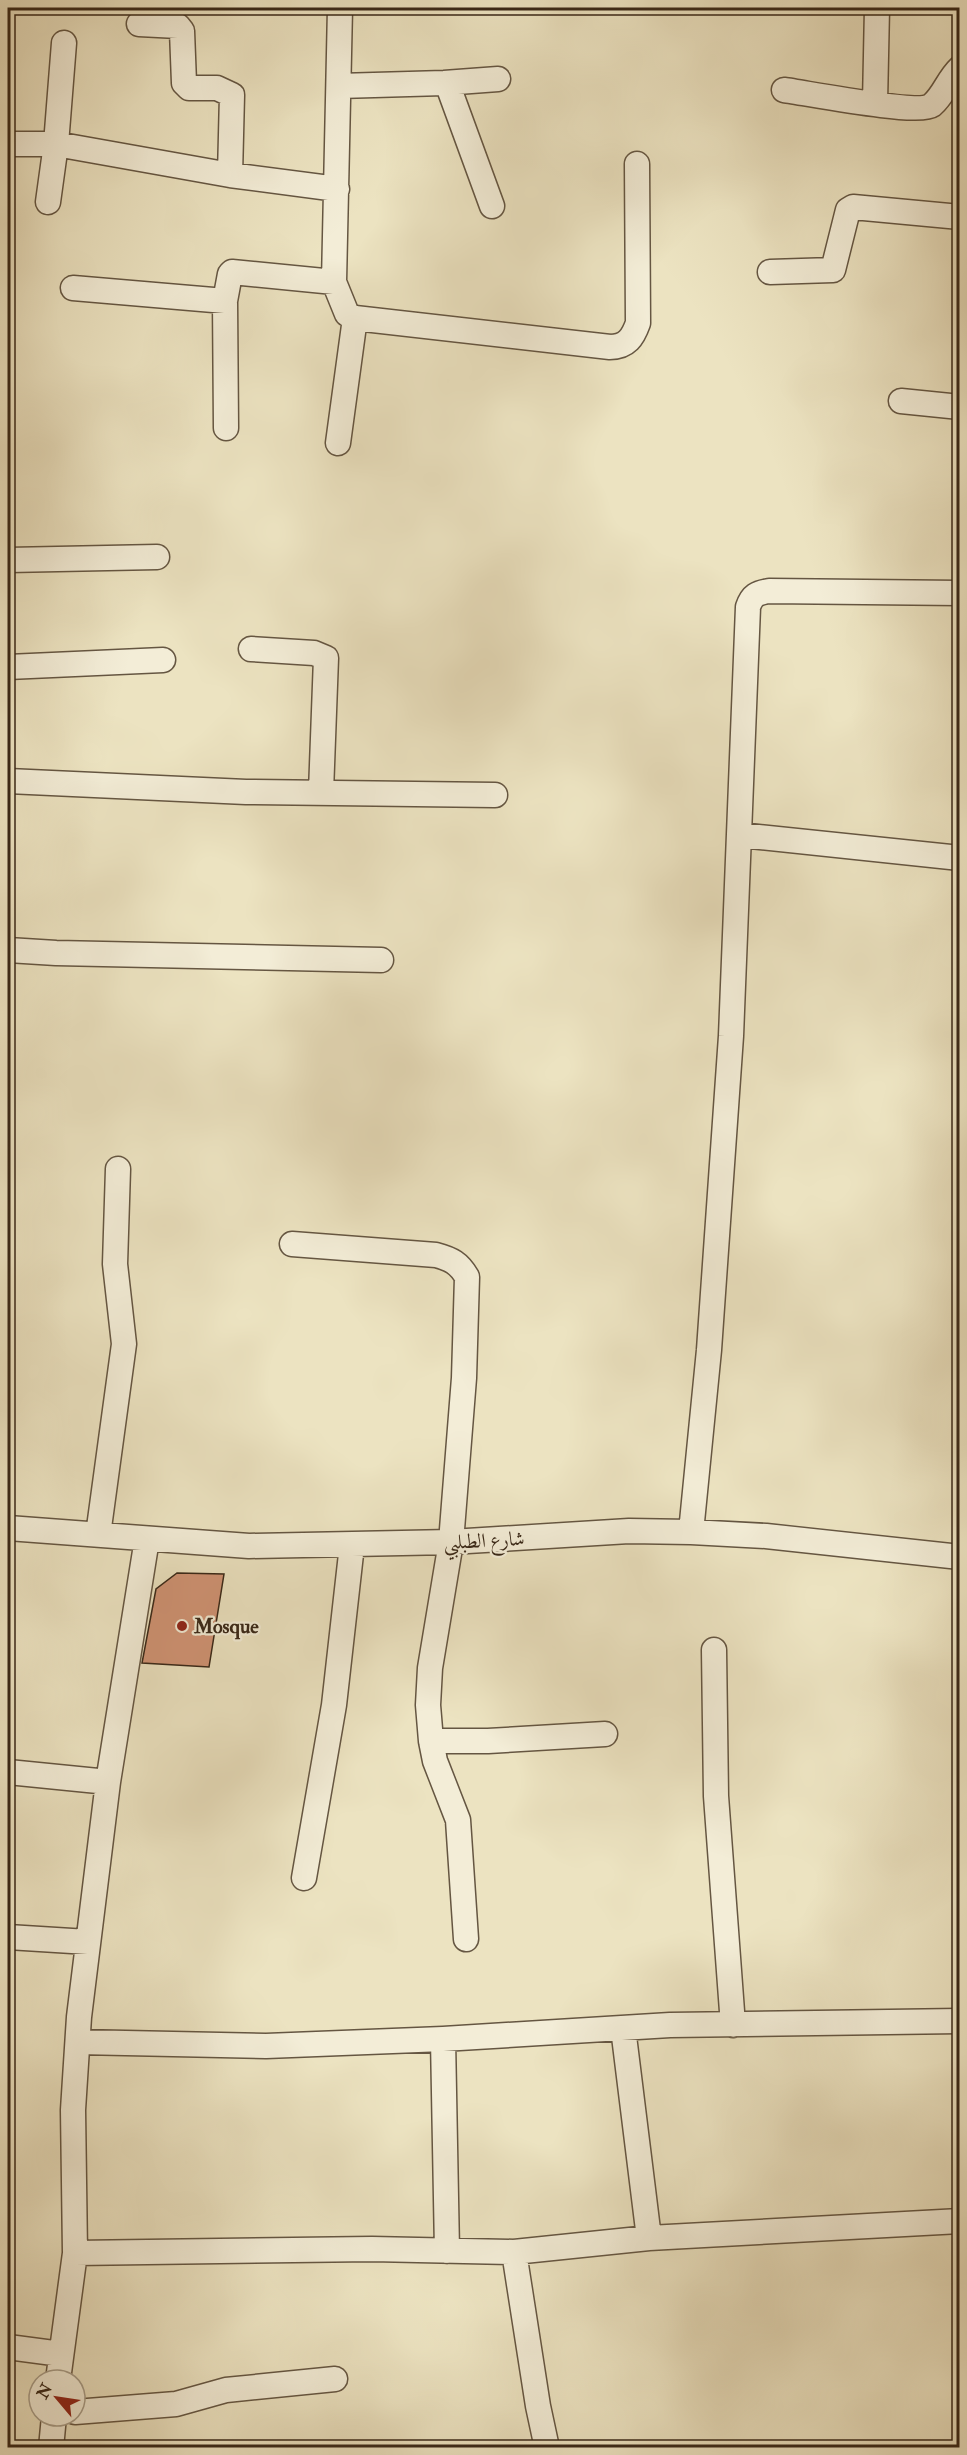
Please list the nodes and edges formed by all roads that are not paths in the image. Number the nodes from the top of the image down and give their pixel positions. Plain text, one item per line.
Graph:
1 (340, 8) edge
2 (877, 8) edge
3 (139, 24) dead end
4 (64, 43) dead end
5 (960, 68) edge
6 (498, 79) dead end
7 (447, 83) junction
8 (339, 86) junction
9 (784, 90) dead end
10 (875, 103) junction
11 (8, 144) edge
12 (56, 144) junction
13 (638, 164) dead end
14 (230, 175) junction
15 (337, 189) junction
16 (48, 202) dead end
17 (492, 206) dead end
18 (960, 217) edge
19 (770, 272) dead end
20 (334, 282) junction
21 (73, 288) dead end
22 (225, 301) junction
23 (355, 318) junction
24 (902, 401) dead end
25 (960, 407) edge
26 (226, 428) dead end
27 (338, 443) dead end
28 (157, 557) dead end
29 (8, 560) edge
30 (960, 593) edge
31 (251, 649) dead end
32 (163, 660) dead end
33 (8, 666) edge
34 (8, 781) edge
35 (321, 792) junction
36 (495, 795) dead end
37 (740, 834) junction
38 (960, 858) edge
39 (8, 950) edge
40 (381, 960) dead end
41 (118, 1169) dead end
42 (292, 1244) dead end
43 (8, 1528) edge
44 (691, 1532) junction
45 (98, 1535) junction
46 (147, 1539) junction
47 (451, 1542) junction
48 (352, 1545) junction
49 (960, 1557) edge
50 (714, 1650) dead end
51 (605, 1734) dead end
52 (431, 1741) junction
53 (8, 1772) edge
54 (108, 1782) junction
55 (304, 1878) dead end
56 (8, 1937) edge
57 (466, 1939) dead end
58 (87, 1942) junction
59 (960, 2021) edge
60 (733, 2025) junction
61 (623, 2028) junction
62 (443, 2039) junction
63 (78, 2042) junction
64 (960, 2221) edge
65 (649, 2238) junction
66 (447, 2251) junction
67 (514, 2252) junction
68 (75, 2253) junction
69 (8, 2347) edge
70 (62, 2354) junction
71 (60, 2368) edge
72 (335, 2379) dead end
73 (87, 2411) edge
74 (53, 2428) edge
75 (51, 2448) edge
76 (547, 2448) edge

1 - 8 street
2 - 10 street
3 - 14 street
4 - 12 street
5 - 10 street
6 - 7 street
7 - 8 street
7 - 17 street
8 - 15 street
9 - 10 street
11 - 12 street
12 - 14 street
12 - 16 street
13 - 23 street
14 - 15 street
15 - 20 street
18 - 19 street
20 - 22 street
20 - 23 street
21 - 22 street
22 - 26 street
23 - 27 street
24 - 25 street
28 - 29 street
30 - 37 street
31 - 35 street
32 - 33 street
34 - 35 street
35 - 36 street
37 - 38 street
37 - 44 street
39 - 40 street
41 - 45 street
42 - 47 street
43 - 45 street, شارع الطبلبي
44 - 47 street, شارع الطبلبي
44 - 49 street, شارع الطبلبي
45 - 46 street, شارع الطبلبي
46 - 48 street, شارع الطبلبي
46 - 54 street
47 - 48 street, شارع الطبلبي
47 - 52 street
48 - 55 street
50 - 60 street
51 - 52 street
52 - 57 street
53 - 54 street
54 - 58 street
56 - 58 street
58 - 63 street
59 - 60 street
60 - 61 street
61 - 62 street
61 - 65 street
62 - 63 street
62 - 66 street
63 - 68 street
64 - 65 street
65 - 67 street
66 - 67 street
66 - 68 street
67 - 76 street
68 - 70 street
69 - 70 street
70 - 71 street
72 - 73 street
74 - 75 street

